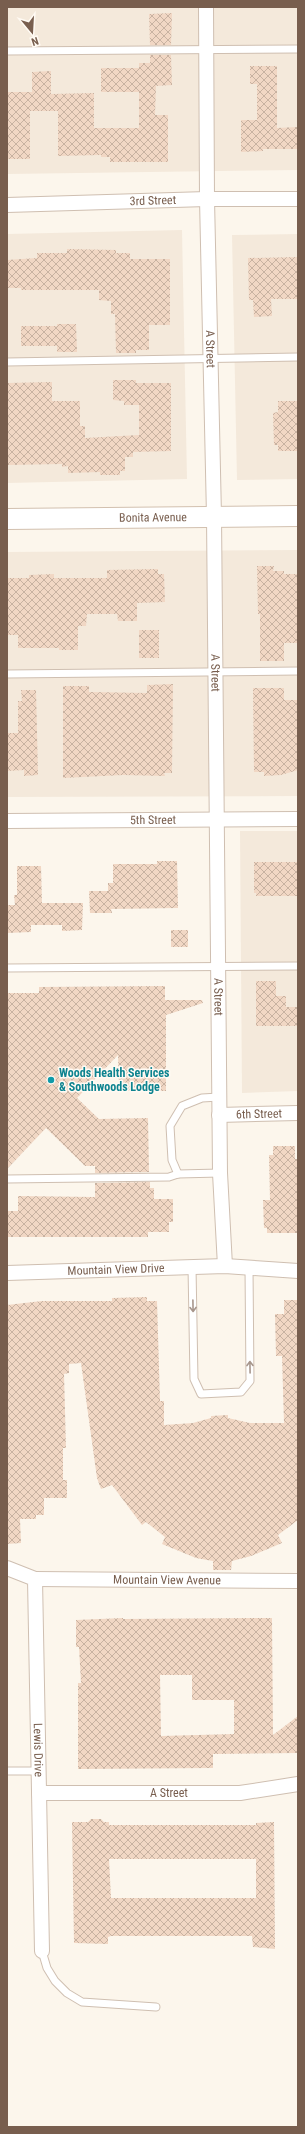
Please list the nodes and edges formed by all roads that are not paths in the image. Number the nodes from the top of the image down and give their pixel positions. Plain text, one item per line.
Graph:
1 (206, 7) edge
2 (298, 49) edge
3 (206, 50) junction
4 (7, 51) edge
5 (207, 199) junction
6 (298, 199) edge
7 (7, 205) edge
8 (298, 357) edge
9 (212, 358) junction
10 (7, 362) edge
11 (214, 516) junction
12 (298, 516) edge
13 (7, 519) edge
14 (298, 671) edge
15 (216, 672) junction
16 (7, 674) edge
17 (298, 819) edge
18 (217, 820) junction
19 (7, 821) edge
20 (218, 966) junction
21 (298, 966) edge
22 (7, 968) edge
23 (219, 1097) junction
24 (298, 1113) edge
25 (220, 1114) junction
26 (220, 1173) junction
27 (178, 1174) junction
28 (7, 1179) edge
29 (225, 1266) junction
30 (192, 1267) junction
31 (249, 1268) junction
32 (298, 1271) edge
33 (7, 1273) edge
34 (7, 1568) edge
35 (35, 1579) junction
36 (298, 1581) edge
37 (7, 1771) edge
38 (38, 1771) junction
39 (298, 1784) edge
40 (39, 1793) junction
41 (42, 1951) joint
42 (156, 2007) dead end

1 - 3 street, A Street
2 - 3 lane
3 - 4 lane
3 - 5 street, A Street
5 - 6 street, 3rd Street
5 - 7 street, 3rd Street
5 - 9 street, A Street
8 - 9 lane
9 - 10 lane
9 - 11 street, A Street
11 - 12 main road, Bonita Avenue
11 - 13 main road, Bonita Avenue
11 - 15 street, A Street
14 - 15 lane
15 - 16 lane
15 - 18 street, A Street
17 - 18 street, 5th Street
18 - 19 street, 5th Street
18 - 20 street, A Street
20 - 21 lane
20 - 22 lane
20 - 23 street, A Street
23 - 25 street, A Street
23 - 27 lane
24 - 25 street, 6th Street
25 - 26 street, A Street
26 - 27 lane
26 - 29 street, A Street
27 - 28 lane
29 - 30 street, Mountain View Drive
29 - 31 street
30 -> 31 lane
30 - 33 street, Mountain View Drive
31 - 32 street
34 - 35 street
35 - 36 street, Mountain View Avenue
35 - 38 street, Lewis Drive
37 - 38 lane
38 - 40 street, Lewis Drive
39 - 40 street, A Street
40 - 41 street, Lewis Drive
41 - 42 lane

